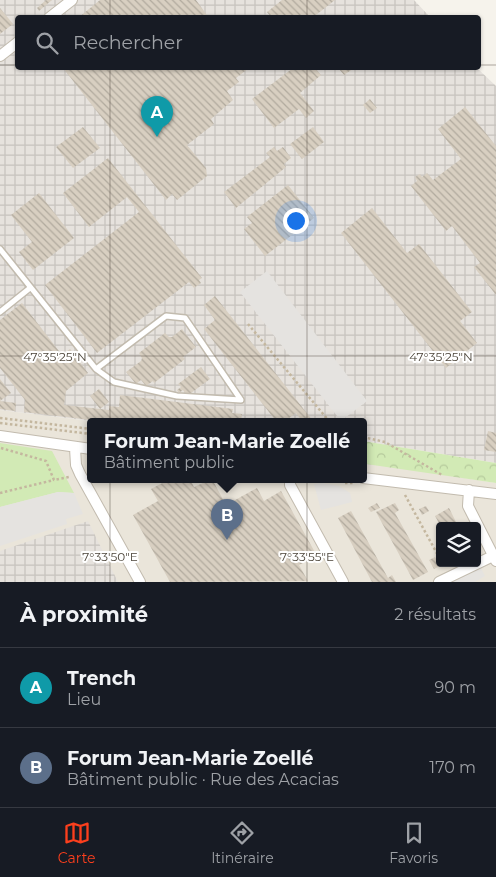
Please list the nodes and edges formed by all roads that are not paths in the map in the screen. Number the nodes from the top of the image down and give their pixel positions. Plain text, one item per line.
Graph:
1 (72, 0) edge
2 (53, 15) edge
3 (15, 44) edge
4 (0, 56) edge
5 (0, 249) edge
6 (30, 288) junction
7 (0, 312) edge
8 (96, 369) junction
9 (0, 436) edge
10 (70, 447) junction
11 (87, 449) edge
12 (367, 478) edge
13 (290, 483) edge
14 (465, 490) junction
15 (496, 494) edge
16 (495, 559) edge
17 (140, 582) edge
18 (343, 582) edge
19 (439, 582) edge

1 - 2 street
3 - 4 street
5 - 6 lane
6 - 7 lane
6 - 8 lane
8 - 8 lane
9 - 10 street
10 - 11 street
10 - 17 street
12 - 14 street
13 - 18 street
14 - 15 street
14 - 16 street
16 - 19 street

